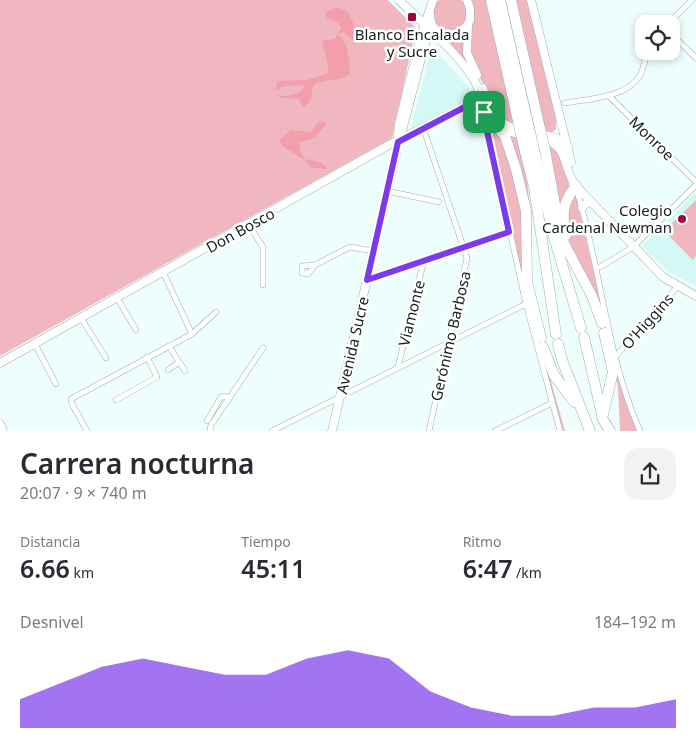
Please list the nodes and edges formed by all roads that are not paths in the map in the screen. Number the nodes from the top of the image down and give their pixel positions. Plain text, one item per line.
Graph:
1 (399, 0) edge
2 (466, 0) edge
3 (491, 0) edge
4 (500, 0) edge
5 (511, 0) edge
6 (531, 0) edge
7 (692, 0) edge
8 (432, 4) edge
9 (677, 15) edge
10 (468, 24) junction
11 (425, 26) junction
12 (435, 32) junction
13 (680, 43) edge
14 (696, 58) edge
15 (646, 60) edge
16 (608, 95) junction
17 (480, 99) junction
18 (565, 103) dead end
19 (484, 112) junction
20 (562, 125) junction
21 (496, 126) joint
22 (423, 127) junction
23 (516, 129) junction
24 (398, 142) junction
25 (550, 143) junction
26 (568, 147) junction
27 (529, 150) junction
28 (696, 183) edge
29 (576, 186) junction
30 (387, 191) junction
31 (439, 202) dead end
32 (591, 202) junction
33 (582, 208) junction
34 (249, 225) junction
35 (509, 232) junction
36 (464, 246) junction
37 (633, 247) junction
38 (373, 251) junction
39 (424, 260) junction
40 (572, 260) junction
41 (314, 265) dead end
42 (600, 267) dead end
43 (163, 272) junction
44 (367, 280) junction
45 (263, 285) dead end
46 (677, 287) junction
47 (696, 296) edge
48 (117, 298) junction
49 (526, 304) junction
50 (216, 312) dead end
51 (81, 318) junction
52 (136, 330) dead end
53 (192, 334) junction
54 (449, 341) junction
55 (35, 344) junction
56 (169, 346) junction
57 (262, 348) dead end
58 (616, 356) junction
59 (147, 357) junction
60 (106, 358) dead end
61 (179, 362) junction
62 (0, 363) edge
63 (398, 367) junction
64 (168, 370) dead end
65 (184, 371) dead end
66 (56, 384) dead end
67 (340, 398) junction
68 (229, 399) junction
69 (116, 400) dead end
70 (552, 403) junction
71 (581, 410) junction
72 (602, 418) junction
73 (207, 421) dead end
74 (0, 424) edge
75 (589, 429) edge
76 (3, 431) edge
77 (87, 431) edge
78 (210, 431) edge
79 (272, 431) edge
80 (332, 431) edge
81 (429, 431) edge
82 (496, 431) edge
83 (560, 431) edge
84 (605, 431) edge
85 (610, 431) edge
86 (640, 431) edge

1 - 11 main road
2 - 10 main road
3 - 23 highway
4 - 23 highway
5 - 25 highway, bridge
6 - 20 main road
7 - 9 street
8 - 11 main road, Avenida Sucre
8 - 12 main road
10 - 12 main road
10 - 23 main road
11 - 12 main road
11 - 24 main road, Avenida Sucre
12 - 17 main road
12 - 24 main road, Avenida Sucre
13 - 14 street
15 - 16 street
16 - 18 street
16 - 28 street, Monroe
17 - 19 main road
17 - 22 main road, Don Bosco
19 - 21 main road
19 - 35 street
20 - 25 main road
20 - 26 main road
21 - 23 highway
22 - 24 main road, Don Bosco
22 - 36 street, Gerónimo Barbosa
23 - 25 main road
23 - 27 highway, bridge
23 - 71 highway
24 - 30 main road, Avenida Sucre
24 - 34 main road, Don Bosco
25 - 26 main road
25 - 29 main road
25 - 40 highway
26 - 29 main road
27 - 71 highway
27 - 72 highway
28 - 37 street
29 - 32 main road
29 - 33 street
29 - 40 highway
30 - 31 street
30 - 38 main road, Avenida Sucre
32 - 33 main road
32 - 37 main road
33 - 58 street
34 - 43 main road, Don Bosco
34 - 45 street
35 - 36 street
35 - 49 street
36 - 39 street
36 - 54 street, Gerónimo Barbosa
37 - 42 street
37 - 46 main road
38 - 41 street
38 - 44 main road, Avenida Sucre
39 - 44 street
39 - 63 street, Viamonte
40 - 72 highway
43 - 48 main road, Don Bosco
43 - 53 street
44 - 67 main road, Avenida Sucre
46 - 47 main road
46 - 58 street, O'Higgins
48 - 51 main road, Don Bosco
48 - 52 street
49 - 54 street
49 - 70 street
50 - 53 street
51 - 55 main road, Don Bosco
51 - 60 street
53 - 56 street
54 - 63 street
54 - 81 street, Gerónimo Barbosa
55 - 62 main road, Don Bosco
55 - 66 street
56 - 59 street
56 - 61 street
57 - 68 street
58 - 86 street
59 - 69 street
59 - 77 street
61 - 64 street
61 - 65 street
63 - 67 street
67 - 79 street
67 - 80 main road, Avenida Sucre
68 - 73 street
68 - 78 street
70 - 82 street
70 - 83 street
71 - 75 highway
72 - 84 highway
72 - 85 highway
74 - 76 main road

